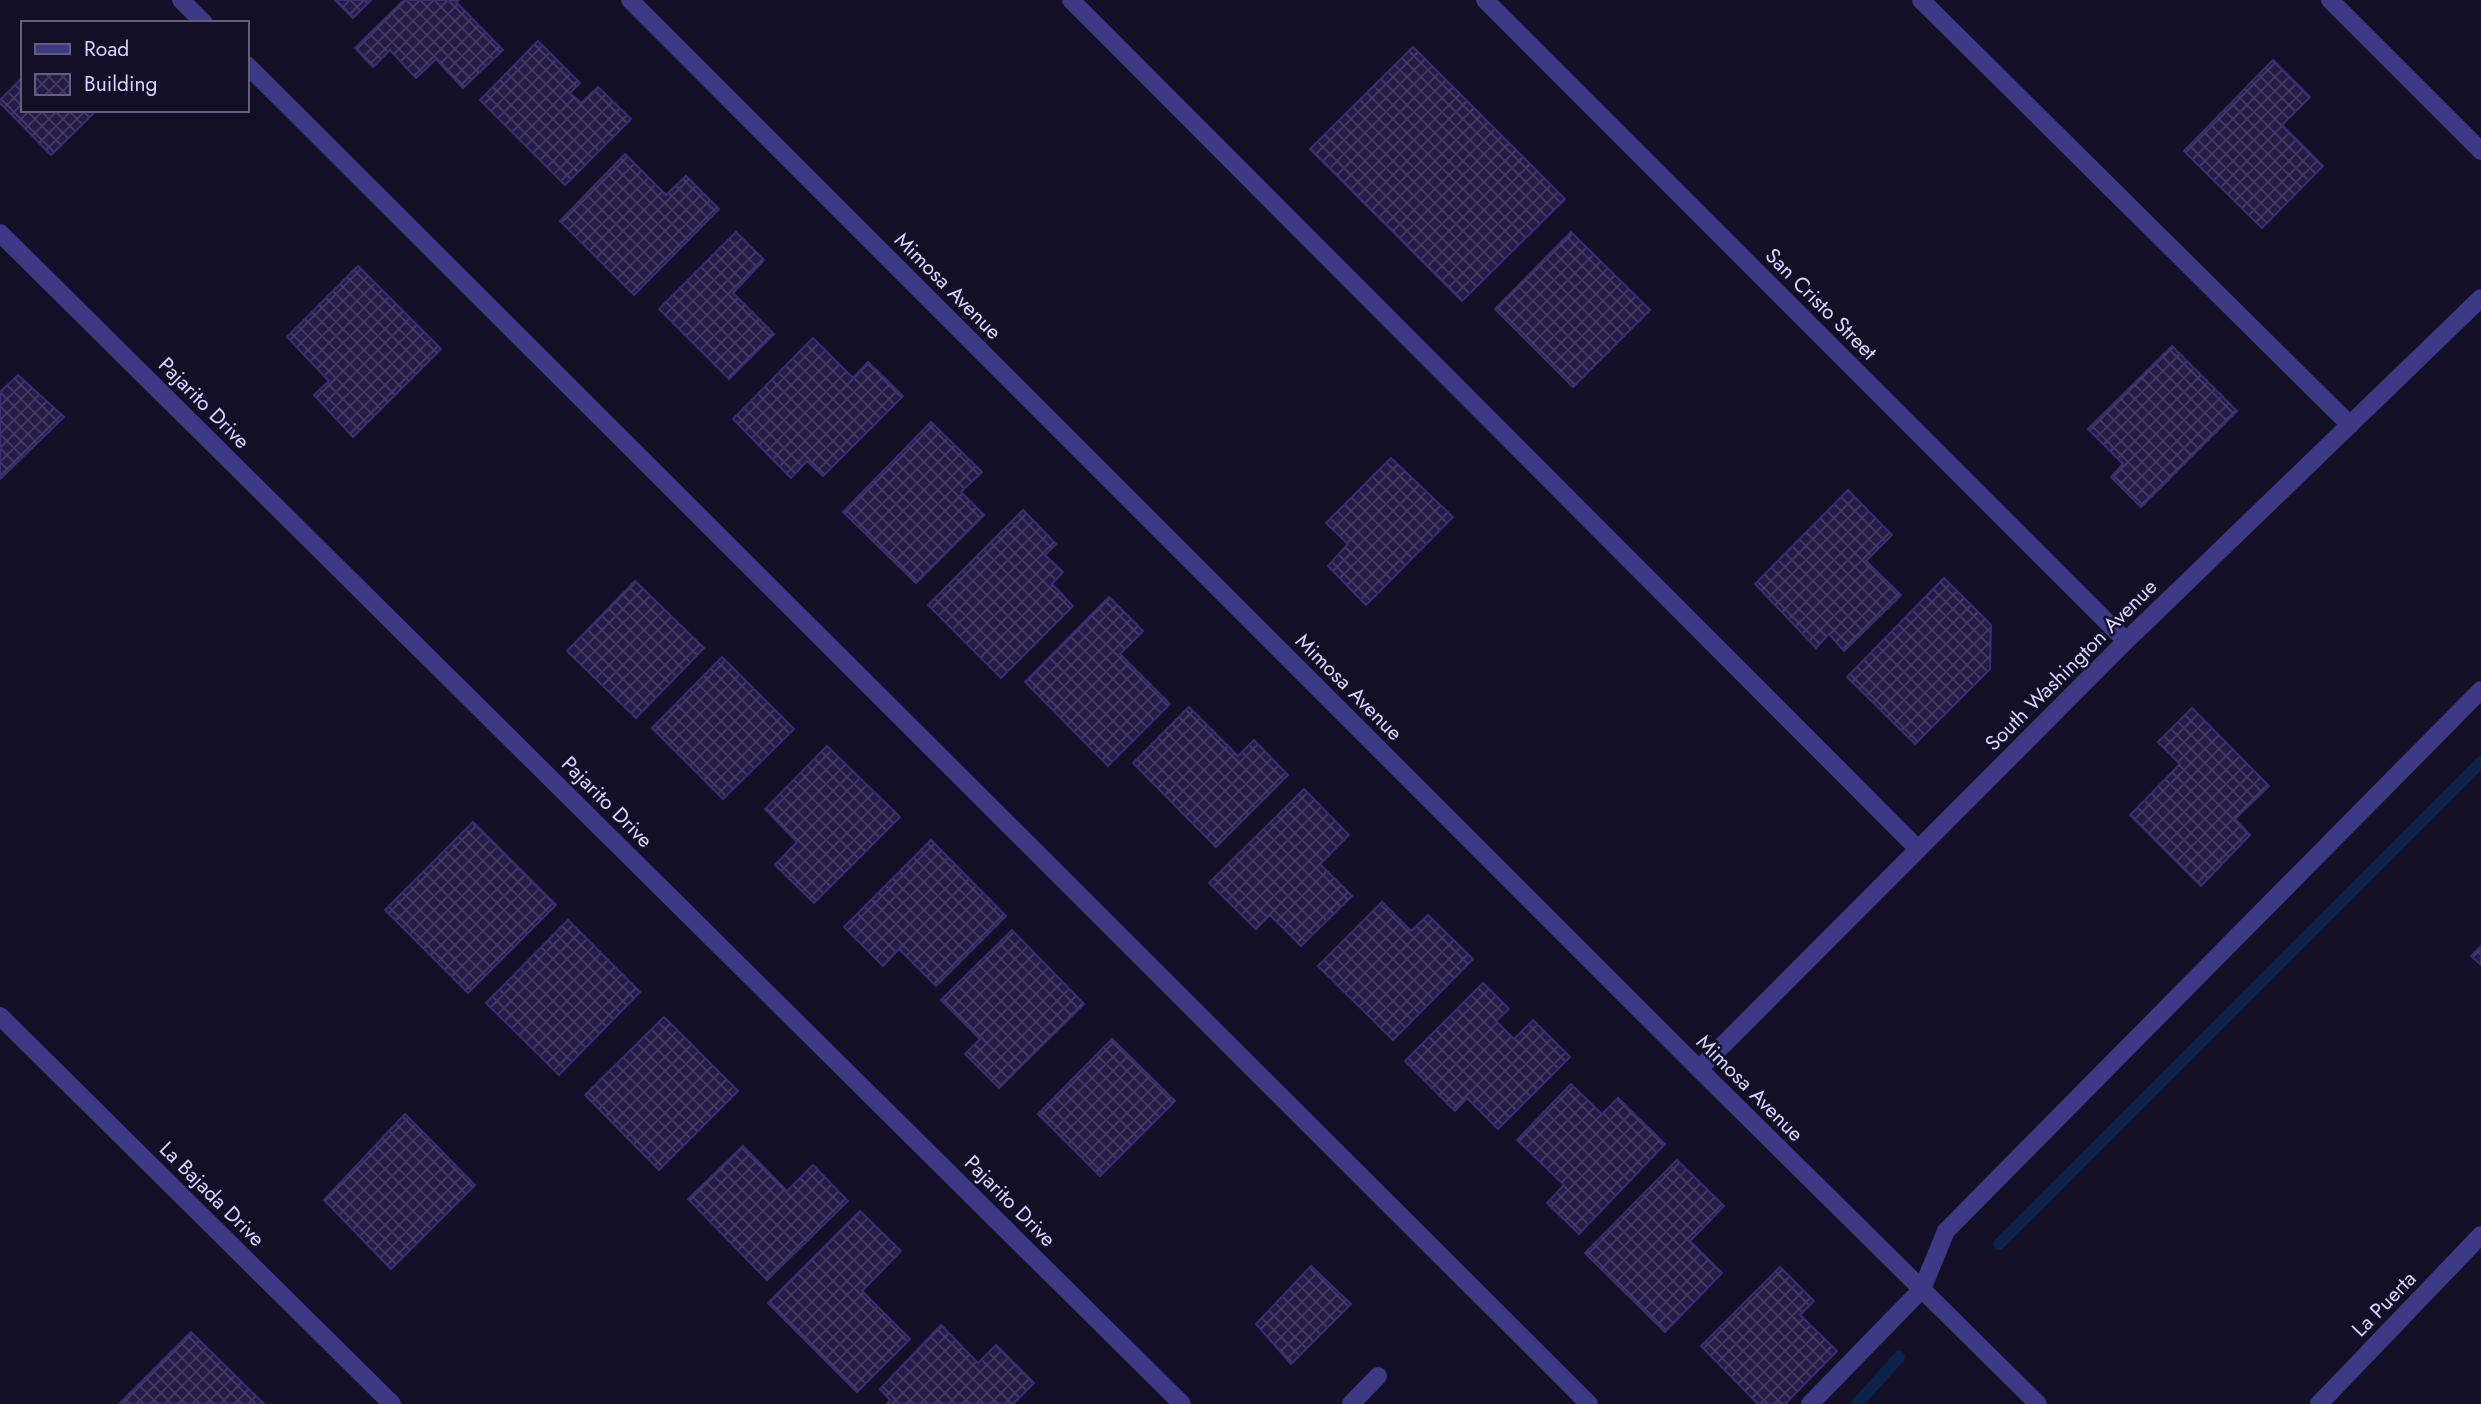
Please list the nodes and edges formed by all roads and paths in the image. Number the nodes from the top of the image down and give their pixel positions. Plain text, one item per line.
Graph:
1 (181, 0) edge
2 (630, 0) edge
3 (1071, 0) edge
4 (1485, 0) edge
5 (1921, 0) edge
6 (2330, 0) edge
7 (202, 21) edge
8 (248, 66) edge
9 (2481, 151) edge
10 (0, 233) edge
11 (2481, 298) edge
12 (2350, 425) junction
13 (2126, 641) junction
14 (2481, 690) edge
15 (1918, 849) junction
16 (0, 1016) edge
17 (1699, 1069) junction
18 (2481, 1235) edge
19 (1922, 1289) junction
20 (1378, 1376) dead end
21 (392, 1404) edge
22 (1182, 1404) edge
23 (1351, 1404) edge
24 (1589, 1404) edge
25 (1810, 1404) edge
26 (2038, 1404) edge
27 (2319, 1404) edge

1 - 7 street
2 - 17 street, Mimosa Avenue
3 - 15 street
4 - 13 street, San Cristo Street
5 - 12 street
6 - 9 street
8 - 24 street
10 - 22 street, Pajarito Drive
11 - 12 street, South Washington Avenue
12 - 13 street, South Washington Avenue
13 - 15 street, South Washington Avenue
14 - 19 street
15 - 17 street, South Washington Avenue
16 - 21 street, La Bajada Drive
17 - 19 street, Mimosa Avenue
18 - 27 street, La Puerta
19 - 25 street
19 - 26 street, Mimosa Avenue
20 - 23 street

